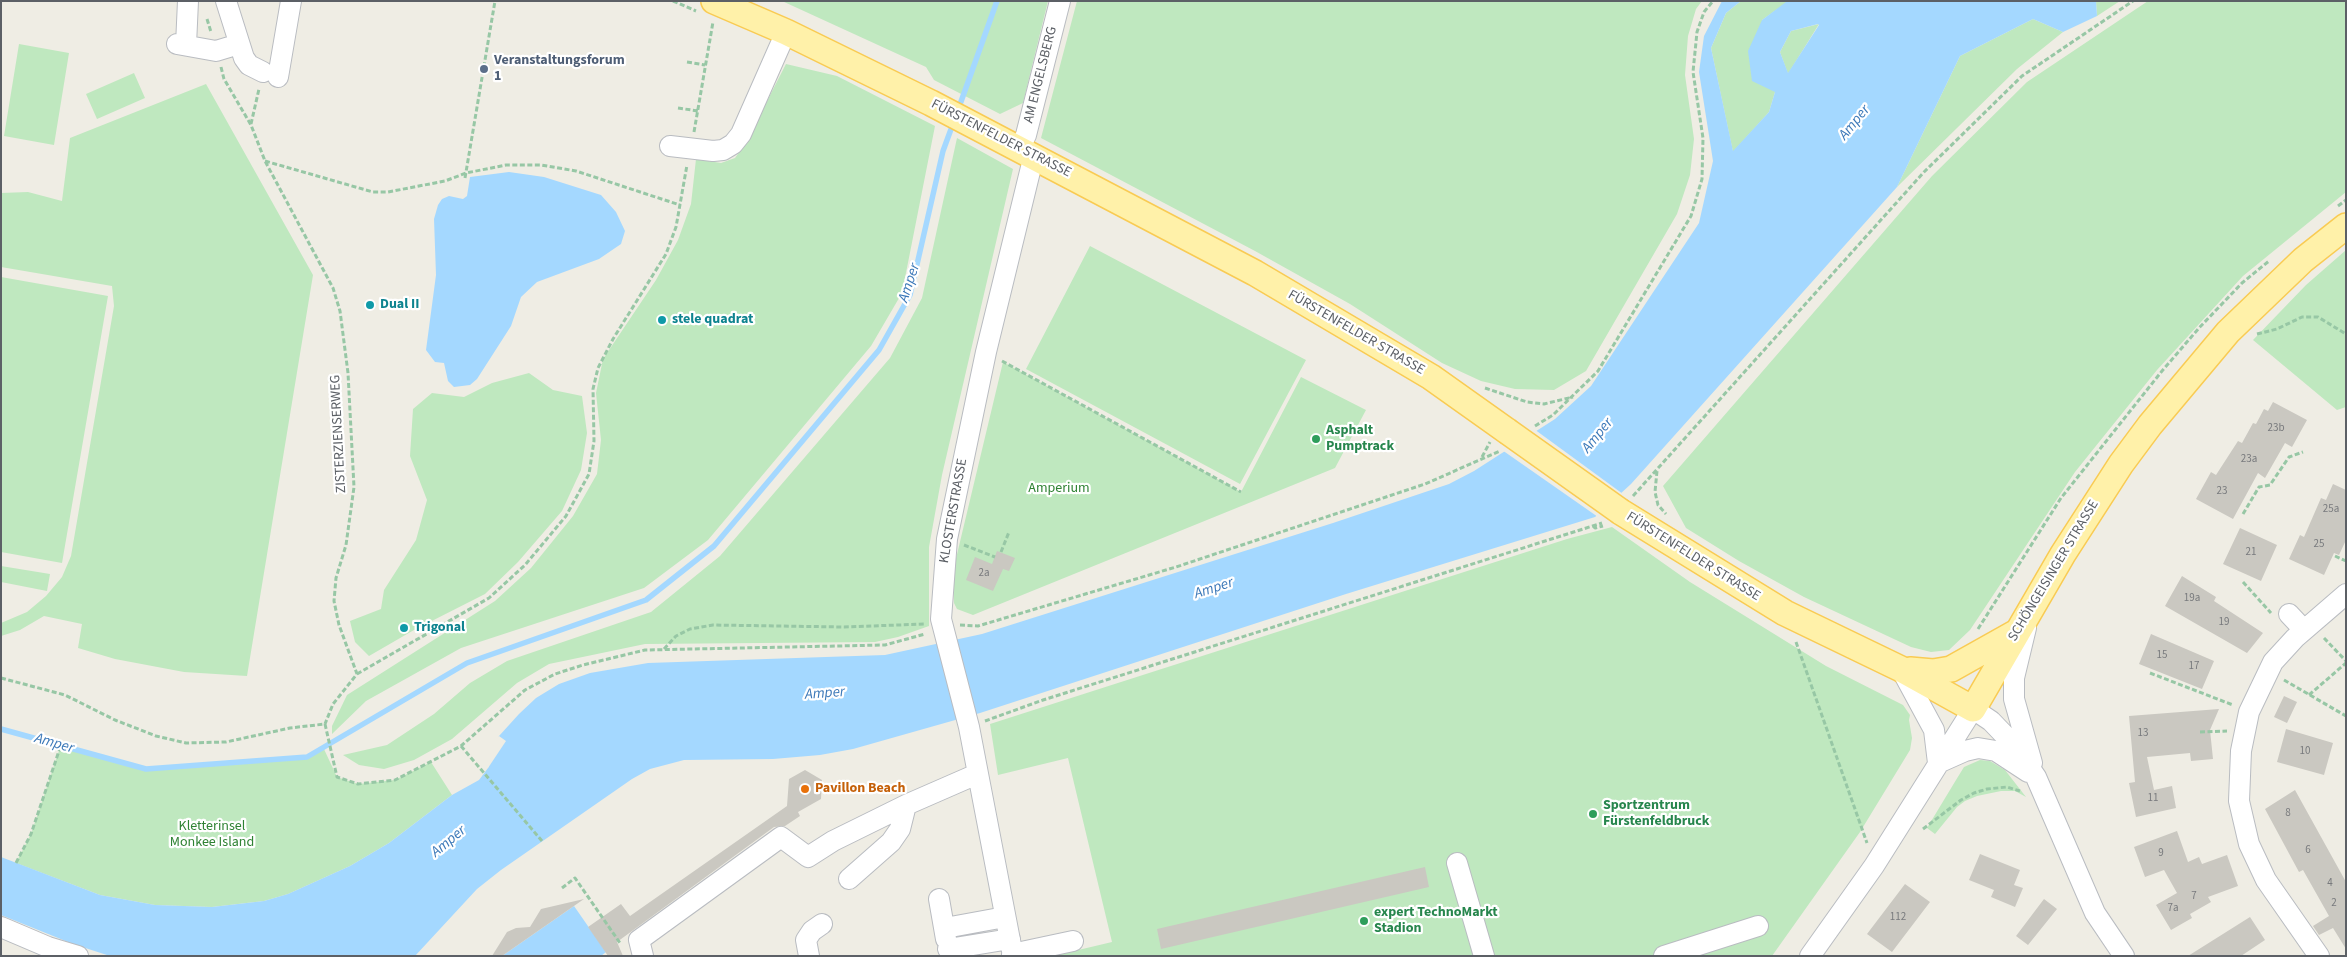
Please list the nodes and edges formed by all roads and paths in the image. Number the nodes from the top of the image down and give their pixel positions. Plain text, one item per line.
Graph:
1 (226, 1) edge
2 (291, 1) edge
3 (496, 1) edge
4 (1060, 1) edge
5 (1713, 1) edge
6 (2133, 1) edge
7 (197, 6) edge
8 (714, 10) edge
9 (786, 32) junction
10 (239, 44) junction
11 (216, 51) junction
12 (687, 62) dead end
13 (705, 65) junction
14 (678, 108) dead end
15 (698, 111) junction
16 (670, 146) dead end
17 (690, 148) junction
18 (1027, 152) junction
19 (265, 161) junction
20 (466, 173) junction
21 (465, 178) dead end
22 (2346, 200) edge
23 (680, 205) junction
24 (2339, 218) edge
25 (2270, 260) dead end
26 (2346, 334) edge
27 (2252, 335) dead end
28 (986, 352) junction
29 (1484, 388) dead end
30 (1573, 396) junction
31 (1532, 428) dead end
32 (1499, 441) junction
33 (2304, 452) dead end
34 (1482, 457) junction
35 (1657, 471) junction
36 (1241, 492) dead end
37 (1619, 511) junction
38 (2242, 514) dead end
39 (1670, 519) dead end
40 (1593, 526) junction
41 (1600, 527) dead end
42 (1009, 532) dead end
43 (947, 538) junction
44 (1001, 552) dead end
45 (2335, 556) dead end
46 (995, 557) dead end
47 (2346, 561) edge
48 (2242, 582) dead end
49 (2346, 594) edge
50 (2031, 608) junction
51 (1785, 613) junction
52 (2289, 614) dead end
53 (2303, 630) junction
54 (943, 631) junction
55 (2017, 632) junction
56 (1974, 636) dead end
57 (663, 649) junction
58 (2346, 662) edge
59 (1901, 669) junction
60 (2269, 670) junction
61 (2150, 673) dead end
62 (357, 674) junction
63 (1, 678) edge
64 (2309, 694) junction
65 (1973, 709) junction
66 (2249, 712) junction
67 (2346, 716) edge
68 (968, 722) junction
69 (325, 724) junction
70 (2244, 731) junction
71 (2200, 732) dead end
72 (61, 745) dead end
73 (461, 746) junction
74 (1938, 763) junction
75 (977, 774) junction
76 (2036, 777) junction
77 (2024, 794) dead end
78 (906, 805) junction
79 (1923, 829) dead end
80 (542, 841) dead end
81 (16, 863) dead end
82 (1457, 863) dead end
83 (1874, 866) junction
84 (849, 879) dead end
85 (562, 888) dead end
86 (939, 899) dead end
87 (1005, 917) junction
88 (822, 924) dead end
89 (1758, 926) dead end
90 (1, 928) edge
91 (944, 928) junction
92 (1073, 940) dead end
93 (624, 948) dead end
94 (1012, 950) edge
95 (949, 952) edge
96 (78, 956) edge
97 (643, 956) edge
98 (809, 956) edge
99 (1484, 956) edge
100 (1664, 956) edge
101 (1810, 956) edge
102 (2124, 956) edge
103 (2319, 956) edge

1 - 10 street
2 - 10 street
3 - 20 path
4 - 18 street, AM ENGELSBERG
5 - 30 path
6 - 35 path
7 - 11 path, ZISTERZIENSERWEG
7 - 11 street
8 - 9 main road, FÜRSTENFELDER STRASSE
8 - 13 path
9 - 17 street
9 - 18 main road, FÜRSTENFELDER STRASSE
10 - 11 street
11 - 19 path, ZISTERZIENSERWEG
12 - 13 path
13 - 15 path
14 - 15 path
15 - 17 path
16 - 17 street
17 - 23 path
18 - 28 street, KLOSTERSTRASSE
18 - 32 main road, FÜRSTENFELDER STRASSE
19 - 20 path
19 - 62 path, ZISTERZIENSERWEG
20 - 21 path
20 - 23 path
22 - 24 path
23 - 62 path
24 - 50 main road, SCHÖNGEISINGER STRASSE
25 - 56 path
26 - 27 path
28 - 36 path
28 - 43 street, KLOSTERSTRASSE
29 - 30 path
30 - 31 path
32 - 34 path
32 - 34 path
32 - 37 main road, FÜRSTENFELDER STRASSE, bridge
33 - 38 path
34 - 54 path
35 - 37 path
35 - 39 path
37 - 40 path
37 - 51 main road, FÜRSTENFELDER STRASSE
40 - 41 path
40 - 68 path
42 - 44 path
43 - 46 path
43 - 54 street, KLOSTERSTRASSE
45 - 47 path
48 - 53 path
49 - 53 street
50 - 55 main road, SCHÖNGEISINGER STRASSE
50 - 76 street
51 - 59 main road, FÜRSTENFELDER STRASSE
51 - 83 path
52 - 53 street
53 - 58 path
53 - 60 street
54 - 57 path
54 - 57 path
54 - 68 street, KLOSTERSTRASSE
55 - 59 main road
55 - 65 main road, SCHÖNGEISINGER STRASSE
57 - 73 path
58 - 64 path
59 - 65 main road, FÜRSTENFELDER STRASSE
59 - 74 street
60 - 64 path
60 - 66 street
61 - 66 path
62 - 69 path
63 - 69 path
64 - 67 path
65 - 74 street, SCHÖNGEISINGER STRASSE
65 - 76 street
66 - 70 street
68 - 75 street, KLOSTERSTRASSE
69 - 73 path
70 - 71 path
70 - 103 street
72 - 81 path
73 - 80 path
74 - 76 street
74 - 83 street, SCHÖNGEISINGER STRASSE
75 - 78 street
75 - 87 street, KLOSTERSTRASSE
76 - 102 street
77 - 79 path
78 - 84 street
78 - 97 street
82 - 99 street
83 - 101 street, SCHÖNGEISINGER STRASSE
85 - 93 path
86 - 91 street
87 - 91 street
87 - 94 street, KLOSTERSTRASSE
88 - 98 street
89 - 100 street
90 - 96 street
91 - 95 street
92 - 94 street
94 - 95 street

